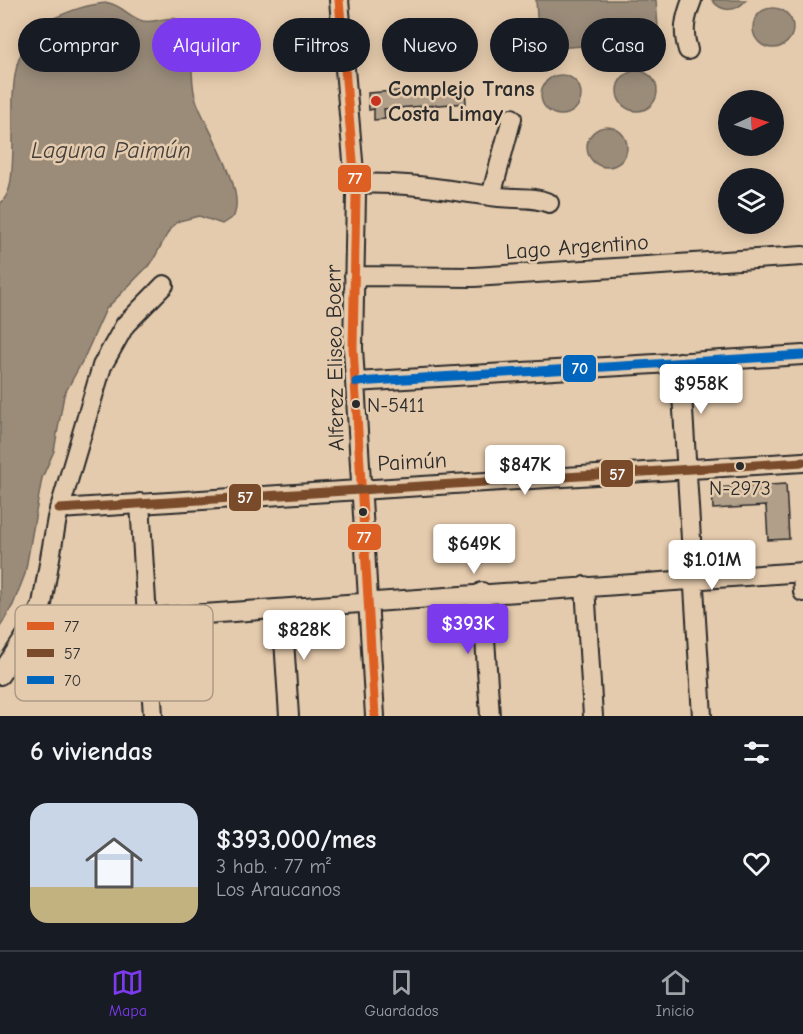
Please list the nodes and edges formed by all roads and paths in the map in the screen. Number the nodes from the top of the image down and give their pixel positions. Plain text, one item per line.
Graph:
1 (339, 0) edge
2 (692, 0) edge
3 (688, 50) dead end
4 (512, 118) dead end
5 (355, 184) junction
6 (491, 196) junction
7 (549, 203) dead end
8 (803, 256) edge
9 (354, 276) junction
10 (164, 285) dead end
11 (803, 355) edge
12 (680, 363) junction
13 (356, 382) junction
14 (803, 462) edge
15 (686, 469) junction
16 (362, 488) junction
17 (140, 503) junction
18 (59, 509) junction
19 (802, 572) edge
20 (693, 579) junction
21 (585, 586) junction
22 (482, 592) junction
23 (803, 592) edge
24 (369, 603) junction
25 (41, 605) edge
26 (146, 605) edge
27 (282, 609) junction
28 (213, 614) edge
29 (15, 653) edge
30 (0, 675) edge
31 (152, 701) edge
32 (153, 716) edge
33 (289, 716) edge
34 (375, 716) edge
35 (490, 716) edge
36 (593, 716) edge
37 (702, 716) edge

1 - 5 street, Alferez Eliseo Boerr
2 - 3 street
4 - 6 street
5 - 6 street
5 - 9 street, Alferez Eliseo Boerr
6 - 7 street
8 - 9 street, Lago Argentino
9 - 13 street, Alferez Eliseo Boerr
10 - 18 street
11 - 12 street
12 - 13 street
12 - 15 street
13 - 16 street, Alferez Eliseo Boerr
14 - 15 street, Paimún
15 - 16 street, Paimún
15 - 20 street
16 - 17 street, Paimún
16 - 24 street, Alferez Eliseo Boerr
17 - 18 street, Paimún
17 - 26 street
18 - 25 street
19 - 20 street
19 - 23 street
20 - 21 street
20 - 37 street
21 - 22 street
21 - 36 street
22 - 24 street
22 - 35 street
24 - 27 street
24 - 34 street, Alferez Eliseo Boerr
27 - 28 street
27 - 33 street
29 - 30 street
31 - 32 street

